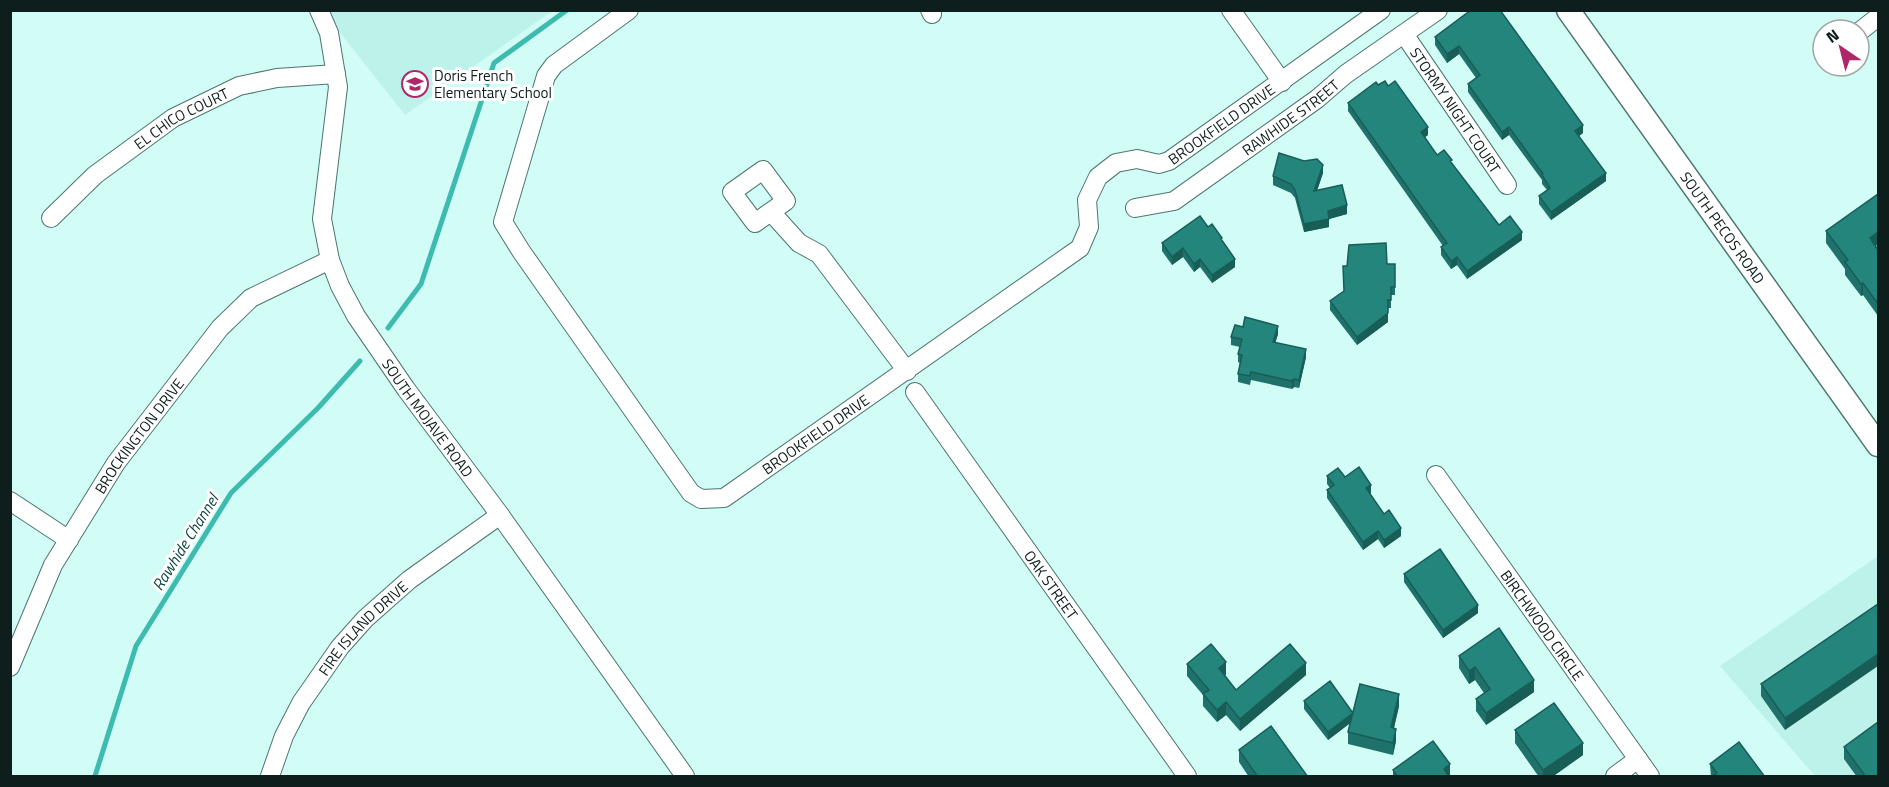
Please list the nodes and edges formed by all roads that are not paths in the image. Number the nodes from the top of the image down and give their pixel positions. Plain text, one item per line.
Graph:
1 (319, 10) edge
2 (629, 10) edge
3 (1231, 10) edge
4 (1381, 10) edge
5 (1438, 10) edge
6 (1568, 10) edge
7 (1404, 34) junction
8 (336, 74) junction
9 (1282, 82) junction
10 (1507, 185) dead end
11 (1135, 208) dead end
12 (771, 212) dead end
13 (51, 218) dead end
14 (330, 260) junction
15 (907, 371) junction
16 (915, 392) dead end
17 (1878, 445) edge
18 (1436, 475) dead end
19 (10, 501) edge
20 (500, 515) junction
21 (69, 540) junction
22 (10, 667) edge
23 (1638, 759) junction
24 (270, 777) edge
25 (685, 777) edge
26 (1187, 777) edge
27 (1615, 777) edge
28 (1650, 777) edge

1 - 8 street, SOUTH MOJAVE ROAD
2 - 15 street, BROOKFIELD DRIVE
3 - 9 street
4 - 9 street, BROOKFIELD DRIVE
5 - 7 street, RAWHIDE STREET
6 - 17 main road, SOUTH PECOS ROAD
7 - 10 street, STORMY NIGHT COURT
7 - 11 street, RAWHIDE STREET
8 - 13 street, EL CHICO COURT
8 - 14 street, SOUTH MOJAVE ROAD
9 - 15 street, BROOKFIELD DRIVE
12 - 15 street
14 - 20 street, SOUTH MOJAVE ROAD
14 - 21 street, BROCKINGTON DRIVE
16 - 26 street, OAK STREET
18 - 23 street, BIRCHWOOD CIRCLE
19 - 21 street
20 - 24 street, FIRE ISLAND DRIVE
20 - 25 street, SOUTH MOJAVE ROAD
21 - 22 street, BROCKINGTON DRIVE
23 - 27 street
23 - 28 street, BIRCHWOOD CIRCLE

